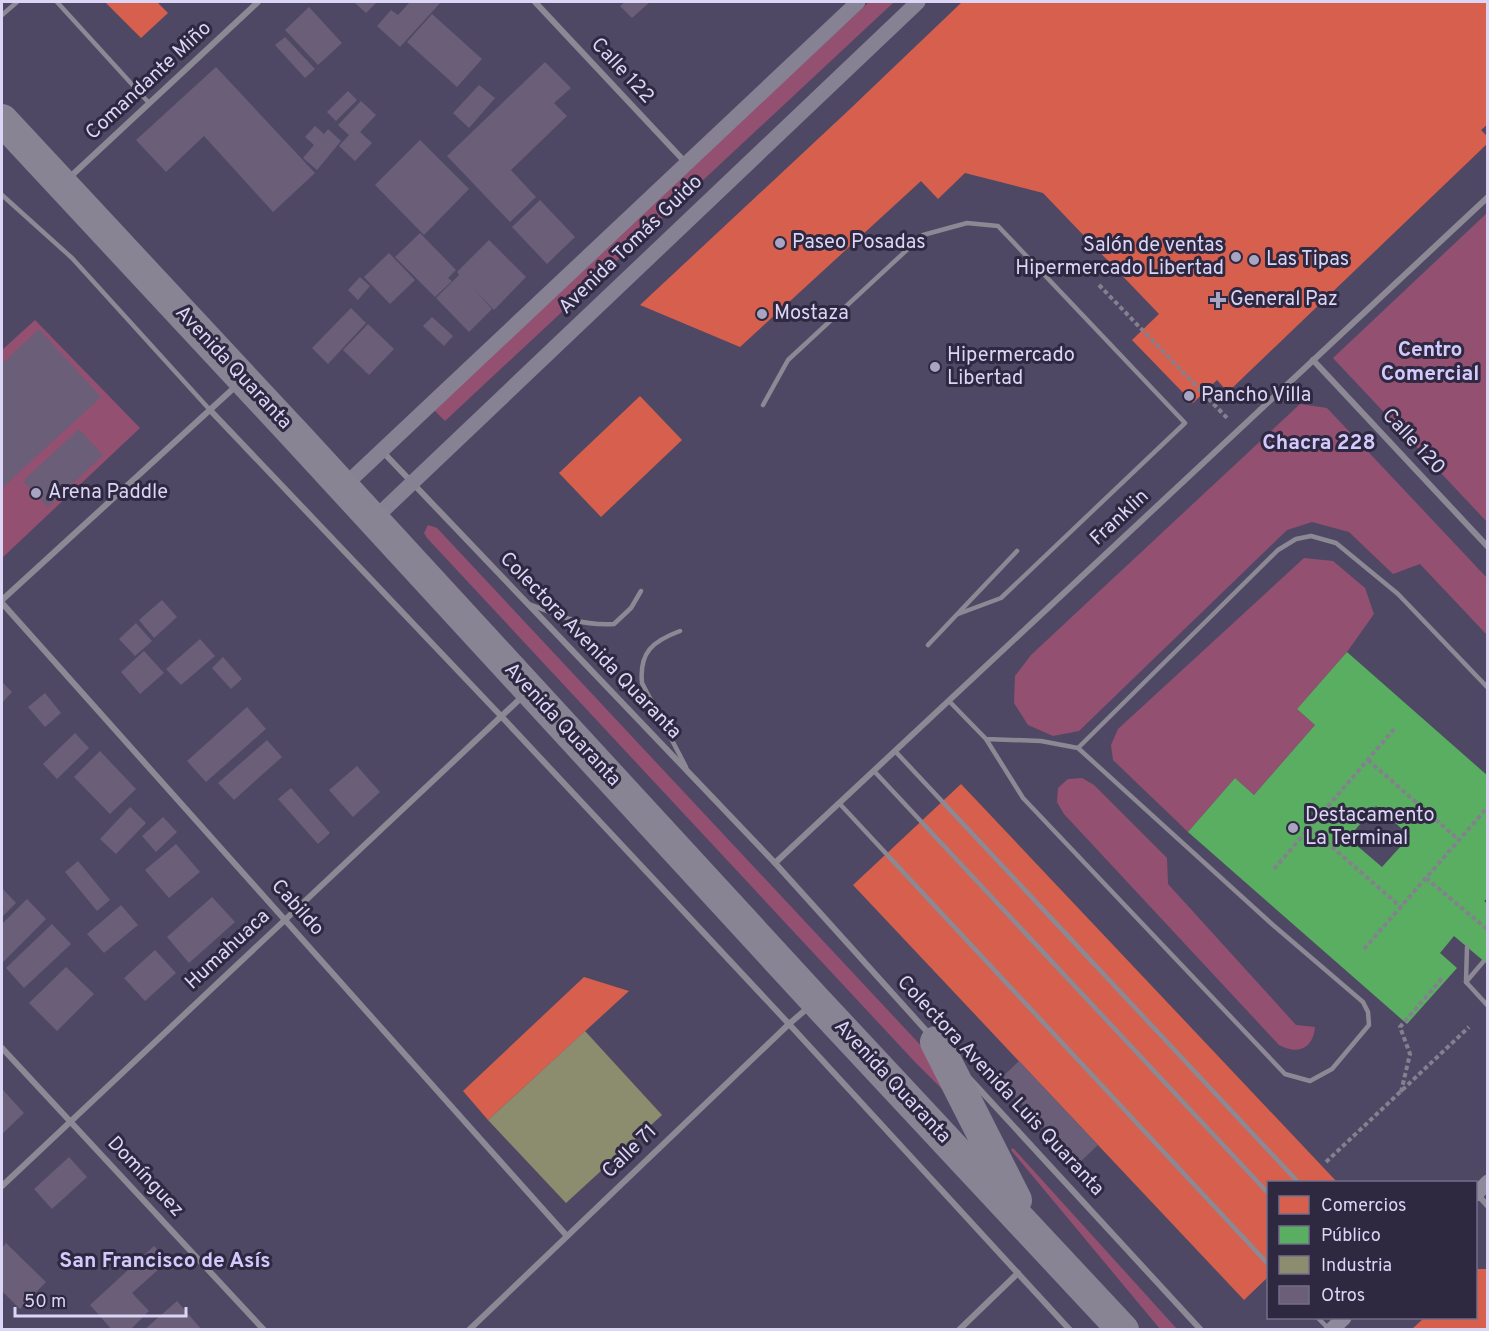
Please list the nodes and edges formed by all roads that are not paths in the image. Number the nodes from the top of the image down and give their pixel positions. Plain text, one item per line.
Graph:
1 (16, 2) edge
2 (57, 2) edge
3 (258, 2) edge
4 (535, 2) edge
5 (858, 2) edge
6 (918, 2) edge
7 (2, 15) edge
8 (149, 103) junction
9 (2, 120) edge
10 (686, 163) junction
11 (62, 184) junction
12 (2, 195) edge
13 (1488, 197) edge
14 (1313, 360) junction
15 (243, 380) junction
16 (763, 405) dead end
17 (210, 410) junction
18 (381, 450) junction
19 (412, 483) junction
20 (343, 487) junction
21 (373, 520) junction
22 (1488, 547) edge
23 (1017, 551) dead end
24 (641, 591) dead end
25 (2, 601) edge
26 (526, 603) junction
27 (958, 614) junction
28 (680, 631) dead end
29 (928, 645) dead end
30 (1488, 688) edge
31 (530, 690) junction
32 (949, 701) junction
33 (501, 717) junction
34 (986, 739) junction
35 (1078, 748) junction
36 (895, 751) junction
37 (874, 771) junction
38 (688, 772) junction
39 (839, 803) junction
40 (775, 863) junction
41 (285, 920) junction
42 (1467, 947) dead end
43 (1484, 962) dead end
44 (1466, 982) junction
45 (816, 1001) junction
46 (1488, 1006) edge
47 (789, 1024) junction
48 (2, 1048) edge
49 (944, 1051) joint
50 (968, 1076) dead end
51 (70, 1121) junction
52 (1297, 1181) edge
53 (2, 1186) edge
54 (1267, 1191) edge
55 (1477, 1194) edge
56 (1488, 1206) edge
57 (1031, 1230) junction
58 (567, 1236) junction
59 (1267, 1262) edge
60 (1018, 1273) junction
61 (1342, 1319) edge
62 (264, 1329) edge
63 (469, 1329) edge
64 (959, 1329) edge
65 (1070, 1329) edge
66 (1123, 1329) edge
67 (1201, 1329) edge
68 (1330, 1329) edge

1 - 7 lane
2 - 8 lane
3 - 8 street, Comandante Miño
4 - 10 street, Calle 122
5 - 10 main road, Avenida Tomás Guido
6 - 19 main road, Avenida Tomás Guido
8 - 11 street, Comandante Miño
9 - 11 highway, Avenida Quaranta
10 - 18 main road, Avenida Tomás Guido
11 - 15 highway, Avenida Quaranta
12 - 17 lane
13 - 14 street, Franklin
14 - 22 street, Calle 120
14 - 32 street, Franklin
15 - 17 street
15 - 20 highway, Avenida Quaranta
16 - 27 lane
17 - 25 street
17 - 33 street
18 - 19 street, Colectora Avenida Quaranta
18 - 20 main road, Avenida Tomás Guido
19 - 21 main road, Avenida Tomás Guido
19 - 26 street, Colectora Avenida Quaranta
20 - 21 highway, Avenida Quaranta
21 - 31 highway, Avenida Quaranta
23 - 27 lane
24 - 26 lane
25 - 41 street, Cabildo
26 - 38 street, Colectora Avenida Quaranta
27 - 29 lane
28 - 38 lane
30 - 35 lane
31 - 33 street, Humahuaca
31 - 45 highway, Avenida Quaranta
32 - 34 lane
32 - 36 street, Franklin
33 - 41 street, Humahuaca
33 - 47 street
34 - 35 lane
34 - 35 lane
36 - 37 street, Franklin
36 - 52 lane
37 - 39 street, Franklin
37 - 54 lane
38 - 40 street, Colectora Avenida Quaranta
39 - 40 street, Franklin
39 - 59 lane
40 - 49 street, Colectora Avenida Luis Quaranta
41 - 51 street, Humahuaca
41 - 58 street, Cabildo
42 - 44 lane
43 - 44 lane
44 - 46 lane
45 - 47 street, Calle 71
45 - 57 highway, Avenida Quaranta
47 - 58 street, Calle 71
47 - 60 street
48 - 51 street, Domínguez
49 - 57 highway
50 - 67 street, Colectora Avenida Luis Quaranta
51 - 53 street, Humahuaca
51 - 62 street, Domínguez
55 - 56 street
57 - 66 highway, Avenida Quaranta
58 - 63 street, Calle 71
60 - 64 street
60 - 65 street
61 - 68 main road

